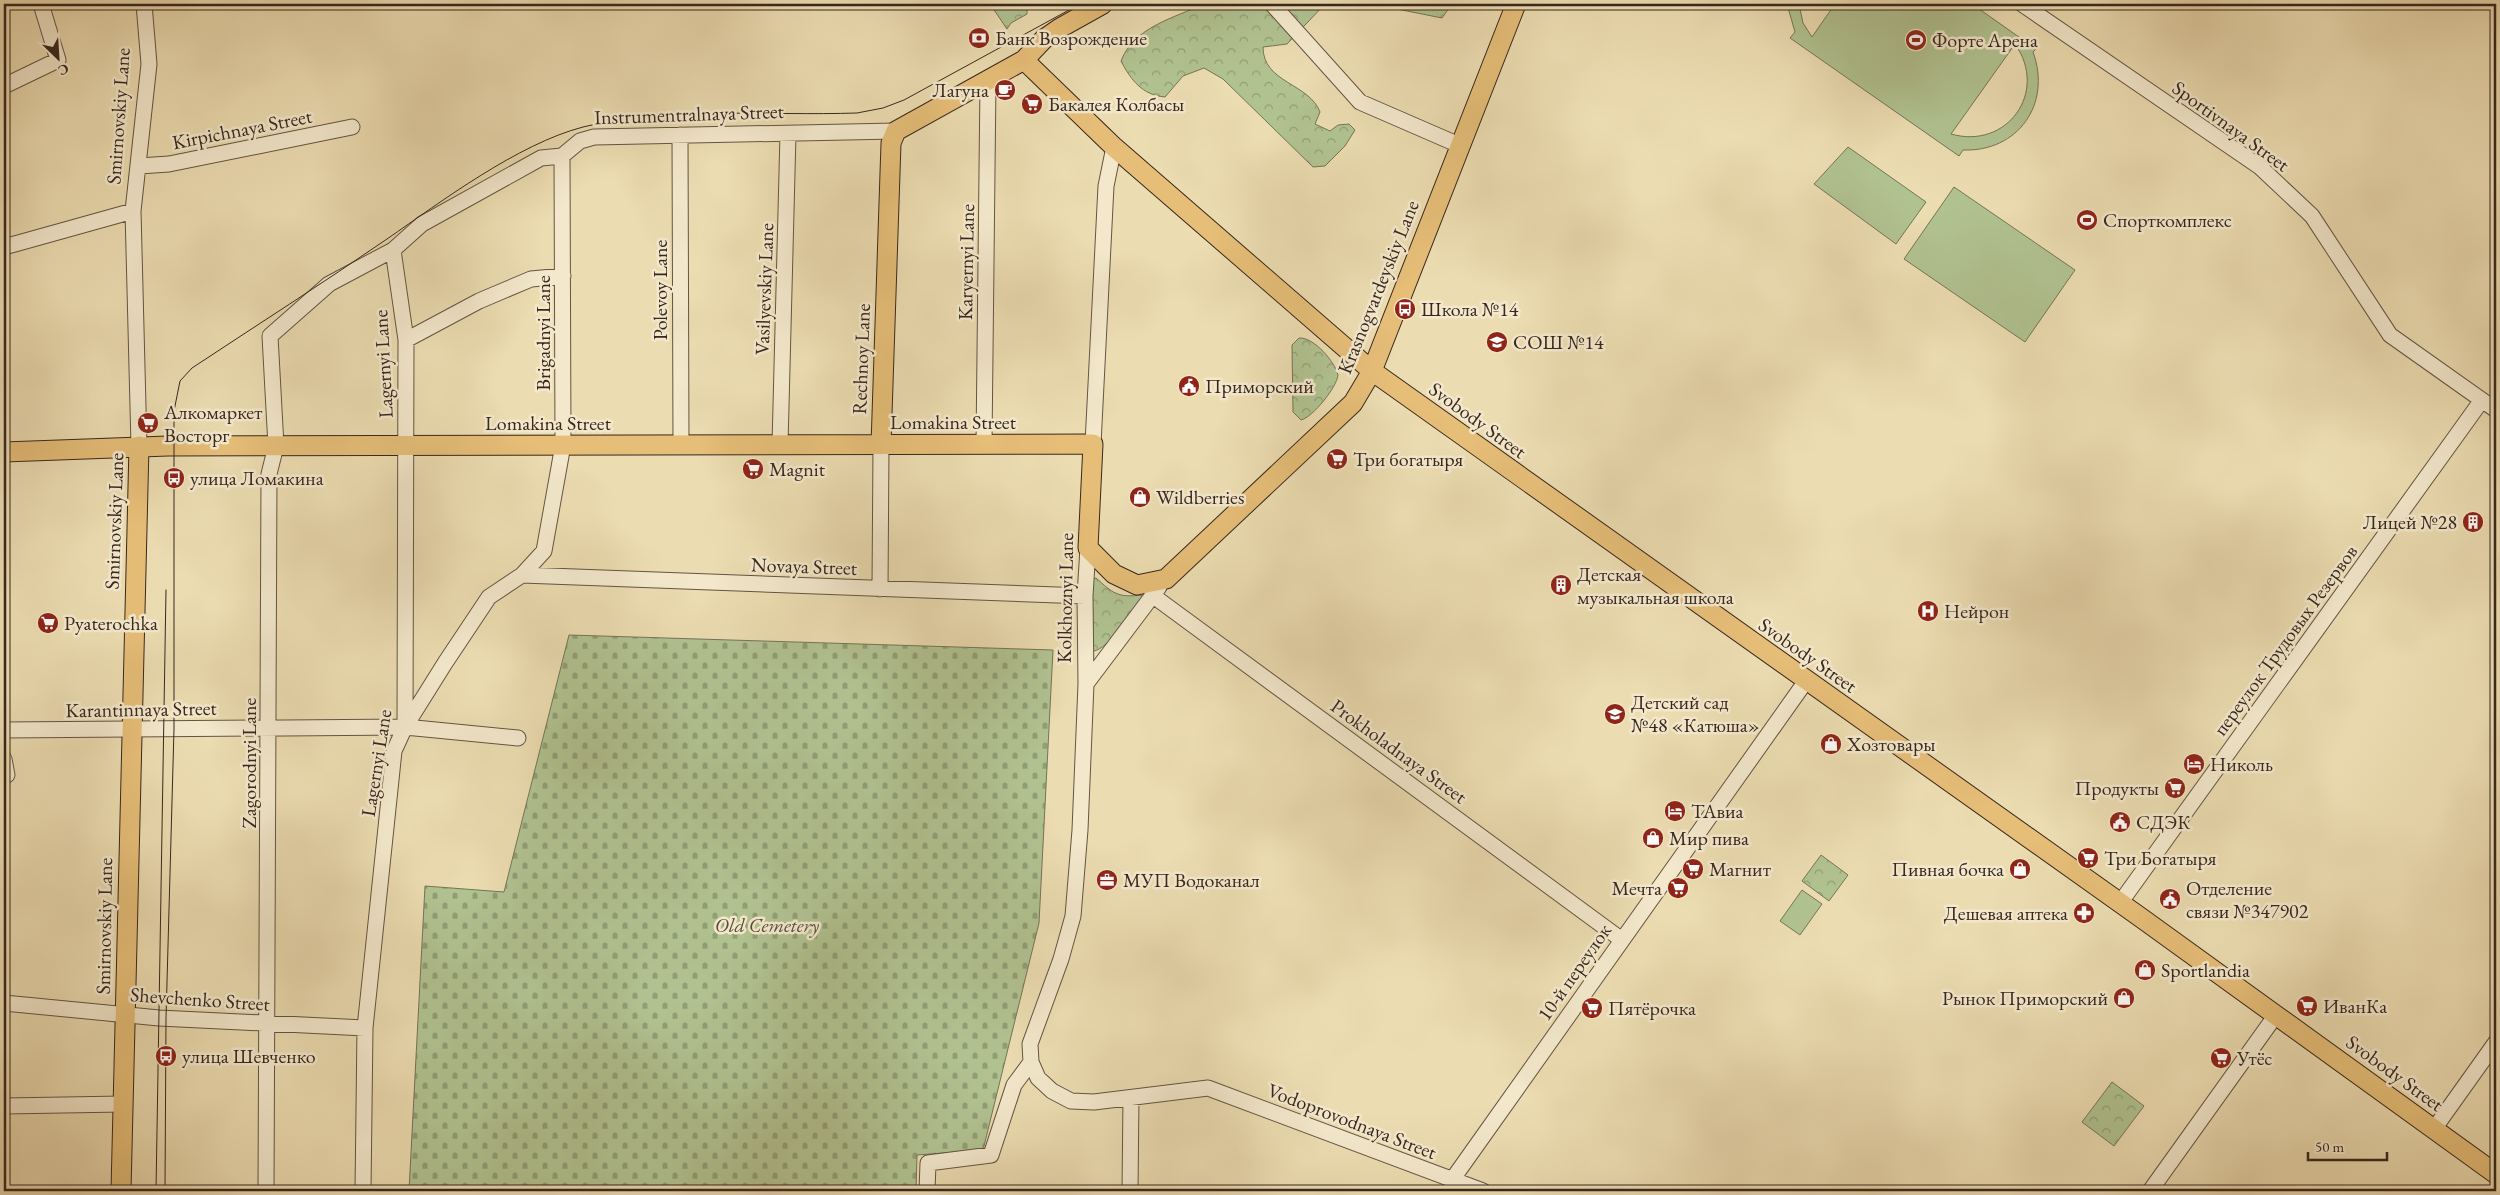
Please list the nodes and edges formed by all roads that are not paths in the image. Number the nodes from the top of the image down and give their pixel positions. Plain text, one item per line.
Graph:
1 (41, 4) edge
2 (144, 4) edge
3 (1102, 4) edge
4 (1272, 4) edge
5 (1516, 4) edge
6 (2022, 4) edge
7 (1024, 60) junction
8 (988, 81) junction
9 (4, 86) edge
10 (352, 127) dead end
11 (896, 131) junction
12 (788, 134) junction
13 (680, 135) junction
14 (1459, 145) junction
15 (1114, 147) junction
16 (562, 156) junction
17 (139, 166) junction
18 (133, 211) junction
19 (4, 247) edge
20 (393, 250) junction
21 (563, 276) junction
22 (270, 336) joint
23 (406, 340) junction
24 (1372, 371) junction
25 (2482, 400) junction
26 (2496, 410) edge
27 (984, 444) junction
28 (1093, 444) junction
29 (407, 445) junction
30 (563, 445) junction
31 (681, 445) junction
32 (780, 445) junction
33 (881, 445) junction
34 (138, 446) junction
35 (276, 446) junction
36 (4, 452) edge
37 (1088, 548) junction
38 (522, 575) junction
39 (1166, 579) junction
40 (880, 589) junction
41 (1085, 596) junction
42 (1152, 596) junction
43 (1806, 681) junction
44 (1086, 684) junction
45 (405, 727) junction
46 (269, 728) junction
47 (131, 729) junction
48 (4, 730) edge
49 (518, 738) dead end
50 (4, 759) edge
51 (7, 775) dead end
52 (2120, 903) junction
53 (1622, 940) junction
54 (4, 1003) edge
55 (125, 1014) junction
56 (2276, 1015) junction
57 (266, 1023) junction
58 (365, 1028) junction
59 (2496, 1042) edge
60 (1031, 1062) junction
61 (1131, 1098) junction
62 (123, 1104) junction
63 (4, 1106) edge
64 (2434, 1129) junction
65 (2496, 1174) edge
66 (1452, 1186) edge
67 (121, 1191) edge
68 (266, 1191) edge
69 (364, 1191) edge
70 (927, 1191) edge
71 (1130, 1191) edge
72 (1483, 1191) edge
73 (2150, 1191) edge

1 - 9 street
2 - 17 street, Smirnovskiy Lane
3 - 7 main road, Instrumentralnaya Street
4 - 14 street
5 - 14 main road, Krasnogvardeyskiy Lane
6 - 25 street, Sportivnaya Street
7 - 8 main road, Instrumentralnaya Street
7 - 15 main road, Svobody Street
8 - 11 main road, Instrumentralnaya Street
8 - 27 street, Karyernyi Lane
10 - 17 street, Kirpichnaya Street
11 - 12 street, Instrumentralnaya Street
11 - 33 main road, Rechnoy Lane
12 - 13 street, Instrumentralnaya Street
12 - 32 street, Vasilyevskiy Lane
13 - 16 street, Instrumentralnaya Street
13 - 31 street, Polevoy Lane
14 - 24 main road, Krasnogvardeyskiy Lane
15 - 24 main road, Svobody Street
15 - 28 street, Kolkhoznyi Lane
16 - 20 street, Instrumentralnaya Street
16 - 21 street, Brigadnyi Lane
17 - 18 street, Smirnovskiy Lane
18 - 19 street
18 - 34 street, Smirnovskiy Lane
20 - 22 street, Instrumentralnaya Street
20 - 23 street, Lagernyi Lane
21 - 23 street
21 - 30 street, Brigadnyi Lane
22 - 35 street, Zagorodnyi Lane
23 - 29 street, Lagernyi Lane
24 - 39 main road, Krasnogvardeyskiy Lane
24 - 43 main road, Svobody Street
25 - 26 street, Sportivnaya Street
25 - 52 street, переулок Трудовых Резервов
27 - 28 main road, Lomakina Street
27 - 33 main road, Lomakina Street
28 - 37 main road, Kolkhoznyi Lane
29 - 30 main road, Lomakina Street
29 - 35 main road, Lomakina Street
29 - 45 street, Lagernyi Lane
30 - 31 main road, Lomakina Street
30 - 38 street, Brigadnyi Lane
31 - 32 main road, Lomakina Street
32 - 33 main road, Lomakina Street
33 - 40 street, Rechnoy Lane
34 - 35 main road, Lomakina Street
34 - 36 main road, Lomakina Street
34 - 47 main road, Smirnovskiy Lane
35 - 46 street, Zagorodnyi Lane
37 - 39 main road
37 - 41 street, Kolkhoznyi Lane
38 - 40 street, Novaya Street
38 - 45 street, Brigadnyi Lane
39 - 42 street, Krasnogvardeyskiy Lane
40 - 41 street, Novaya Street
41 - 44 street, Kolkhoznyi Lane
42 - 44 street, Krasnogvardeyskiy Lane
42 - 53 street, Prokholadnaya Street
43 - 52 main road, Svobody Street
43 - 53 street, 10-й переулок
44 - 60 street, Kolkhoznyi Lane
45 - 46 street, Karantinnaya Street
45 - 49 street, Karantinnaya Street
45 - 58 street, Lagernyi Lane
46 - 47 street, Karantinnaya Street
46 - 57 street, Zagorodnyi Lane
47 - 48 street, Karantinnaya Street
47 - 55 main road, Smirnovskiy Lane
50 - 51 street
52 - 56 main road, Svobody Street
53 - 66 street, 10-й переулок
54 - 55 street, Shevchenko Street
55 - 57 street, Shevchenko Street
55 - 62 main road, Smirnovskiy Lane
56 - 64 main road, Svobody Street
56 - 73 street
57 - 58 street, Shevchenko Street
57 - 68 street, Zagorodnyi Lane
58 - 69 street, Lagernyi Lane
59 - 64 street
60 - 61 street
60 - 70 street
61 - 66 street, Vodoprovodnaya Street
61 - 71 street
62 - 63 street
62 - 67 main road, Smirnovskiy Lane
64 - 65 main road, Svobody Street
66 - 72 street, Vodoprovodnaya Street

